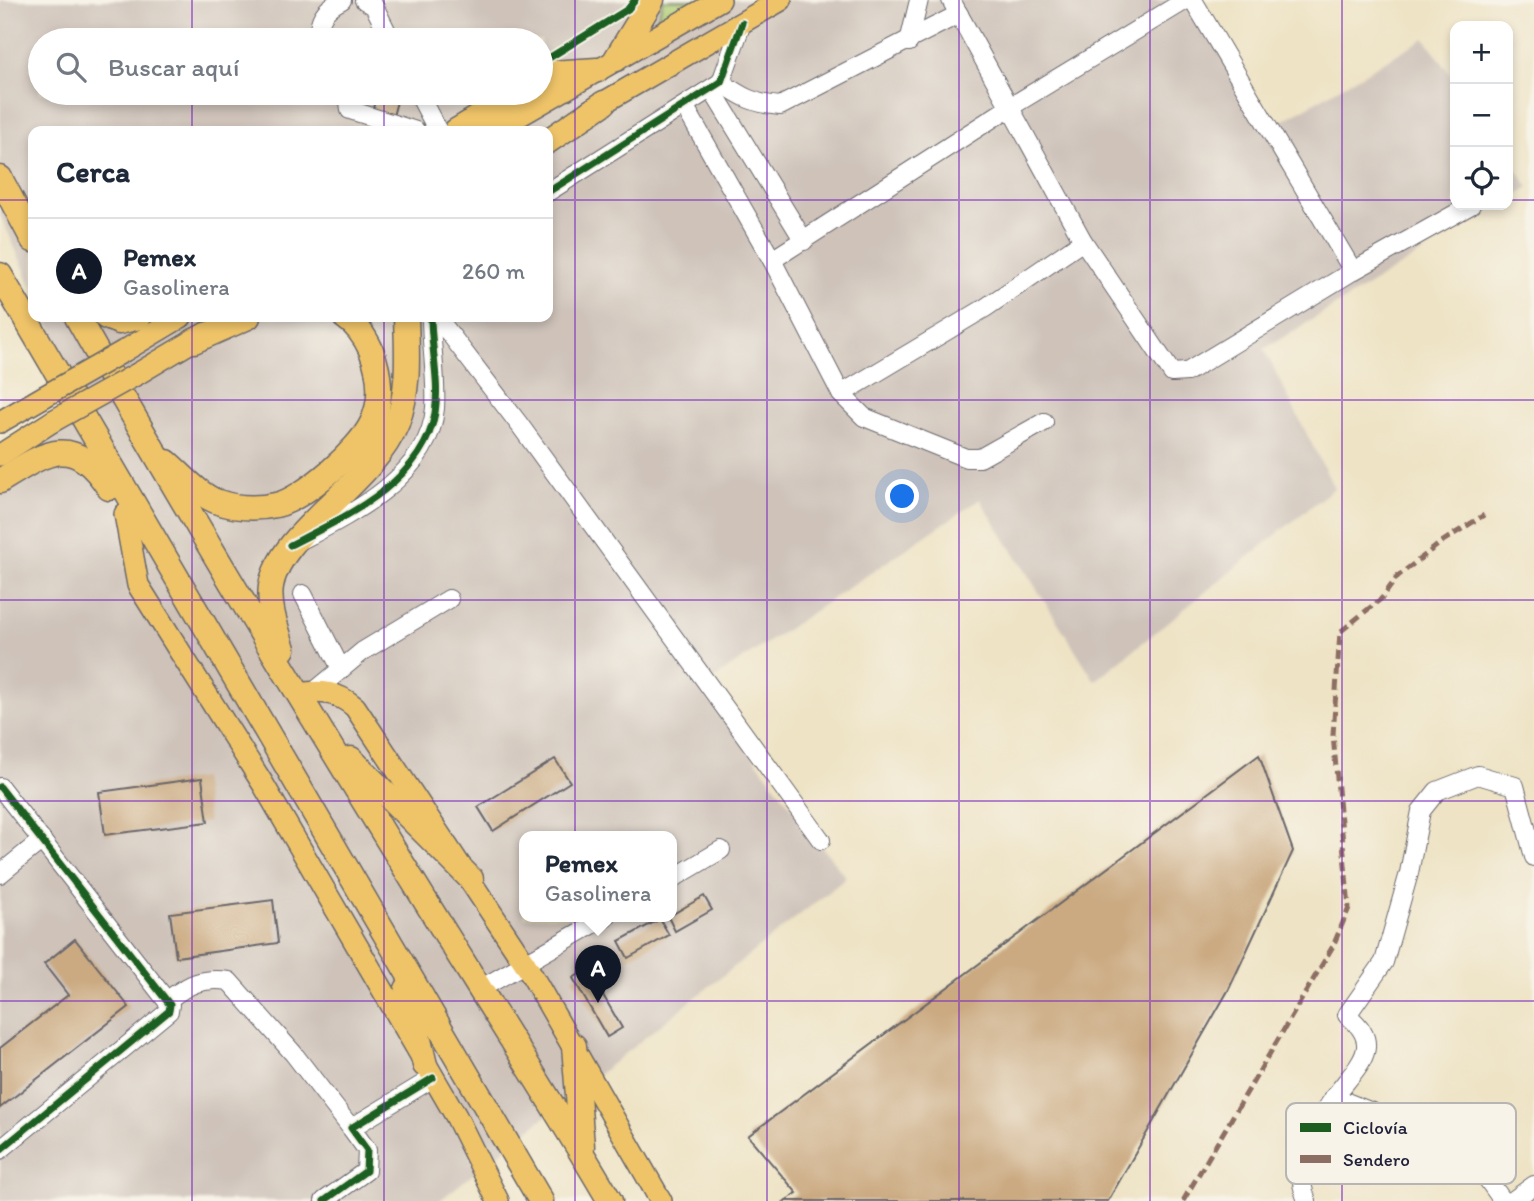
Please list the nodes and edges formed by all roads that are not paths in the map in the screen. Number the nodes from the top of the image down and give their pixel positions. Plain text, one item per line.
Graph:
1 (342, 0) edge
2 (364, 0) edge
3 (652, 0) edge
4 (720, 0) edge
5 (781, 0) edge
6 (919, 0) edge
7 (1186, 0) edge
8 (1193, 0) edge
9 (955, 7) edge
10 (742, 23) junction
11 (317, 28) edge
12 (385, 28) edge
13 (909, 42) junction
14 (606, 64) junction
15 (553, 74) edge
16 (717, 86) junction
17 (553, 95) edge
18 (604, 103) junction
19 (349, 105) edge
20 (424, 105) edge
21 (499, 105) edge
22 (537, 105) edge
23 (685, 107) junction
24 (1010, 107) junction
25 (400, 126) edge
26 (435, 126) edge
27 (464, 126) edge
28 (501, 126) edge
29 (553, 132) edge
30 (553, 138) edge
31 (0, 178) edge
32 (553, 189) edge
33 (1462, 210) edge
34 (28, 231) edge
35 (1083, 240) junction
36 (804, 241) junction
37 (772, 260) junction
38 (1353, 271) junction
39 (0, 275) edge
40 (7, 293) edge
41 (80, 322) edge
42 (173, 322) edge
43 (226, 322) edge
44 (237, 322) edge
45 (350, 322) edge
46 (406, 322) edge
47 (431, 322) edge
48 (441, 322) edge
49 (194, 341) junction
50 (842, 394) junction
51 (0, 422) edge
52 (1044, 422) dead end
53 (152, 450) junction
54 (0, 455) edge
55 (0, 481) edge
56 (125, 514) junction
57 (290, 545) junction
58 (303, 594) dead end
59 (449, 599) dead end
60 (194, 606) junction
61 (340, 667) junction
62 (302, 689) junction
63 (323, 731) junction
64 (0, 787) edge
65 (42, 840) junction
66 (821, 840) dead end
67 (721, 850) dead end
68 (1534, 857) edge
69 (0, 874) edge
70 (677, 876) edge
71 (471, 880) junction
72 (598, 922) edge
73 (402, 964) junction
74 (526, 965) junction
75 (480, 989) junction
76 (168, 1000) junction
77 (573, 1046) junction
78 (429, 1071) junction
79 (1335, 1097) junction
80 (1331, 1103) edge
81 (1350, 1103) edge
82 (351, 1128) junction
83 (0, 1150) edge
84 (583, 1153) junction
85 (1301, 1184) edge
86 (1491, 1184) edge
87 (1534, 1185) edge
88 (324, 1201) edge
89 (498, 1201) edge
90 (541, 1201) edge
91 (610, 1201) edge
92 (661, 1201) edge
93 (1307, 1201) edge
94 (1503, 1201) edge
95 (1512, 1201) edge

1 - 11 street
2 - 12 street
3 - 14 highway
4 - 14 main road
5 - 10 main road
6 - 13 street
7 - 24 street
8 - 38 street
9 - 13 street
9 - 24 street
10 - 16 street
10 - 18 main road
13 - 16 street
14 - 15 highway
14 - 17 main road
16 - 23 street
16 - 36 street
18 - 29 main road
18 - 30 highway
19 - 25 street
20 - 26 street
21 - 27 highway
22 - 28 main road
23 - 32 street
23 - 37 street
24 - 35 street
24 - 36 street
31 - 34 highway
33 - 38 street
35 - 38 street
35 - 50 street
36 - 37 street
37 - 50 street
39 - 40 highway
40 - 60 highway
41 - 53 highway
42 - 51 main road, bridge
43 - 49 main road
44 - 49 highway
45 - 53 highway
46 - 57 highway
47 - 57 street
48 - 66 street
49 - 54 main road, bridge
50 - 52 street
53 - 62 highway
55 - 56 highway
56 - 60 highway
56 - 78 main road
57 - 62 highway
58 - 61 street
59 - 61 street
60 - 73 highway
61 - 62 street
62 - 63 highway
62 - 71 main road
63 - 71 highway
63 - 75 highway
64 - 65 street
65 - 69 street
65 - 76 street
67 - 70 street
68 - 79 street
71 - 74 main road
72 - 74 street
73 - 78 highway
73 - 90 highway
74 - 75 street
74 - 77 main road
75 - 84 highway
76 - 82 street
76 - 83 street
77 - 84 highway
77 - 92 main road
78 - 82 street
78 - 89 main road
79 - 80 street
79 - 81 street
82 - 88 street
84 - 91 highway
85 - 93 street
86 - 94 street
87 - 95 street

